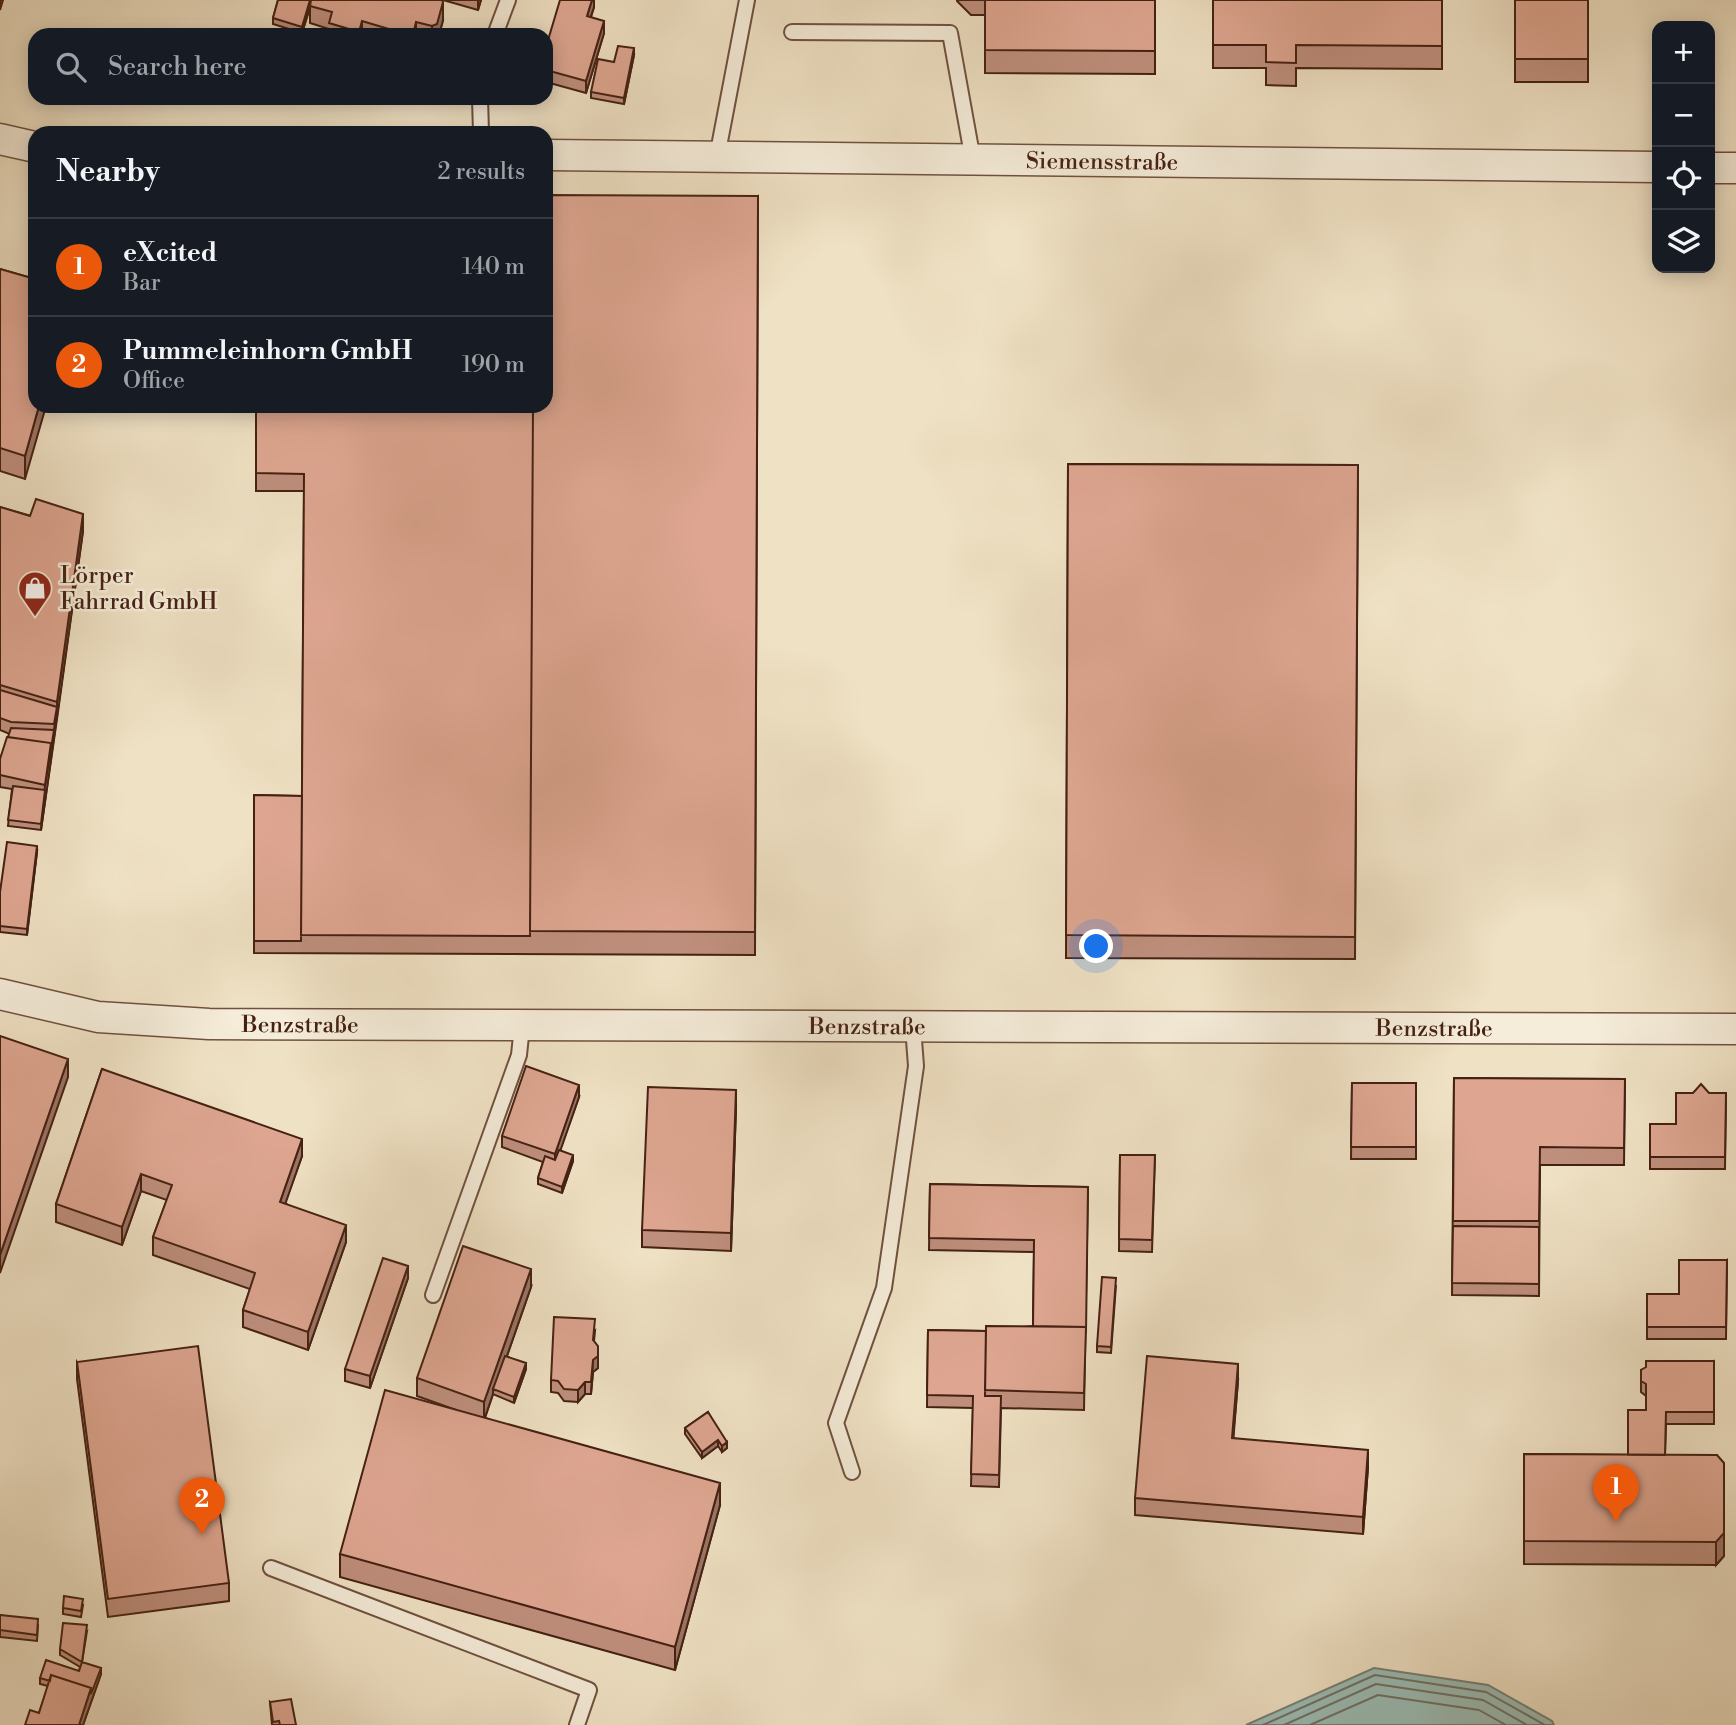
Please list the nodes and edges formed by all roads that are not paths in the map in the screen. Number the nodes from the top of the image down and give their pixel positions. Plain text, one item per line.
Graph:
1 (508, 0) edge
2 (747, 0) edge
3 (498, 28) edge
4 (792, 32) dead end
5 (480, 105) edge
6 (481, 126) edge
7 (0, 139) edge
8 (28, 145) edge
9 (553, 155) edge
10 (717, 157) junction
11 (973, 160) junction
12 (1652, 167) edge
13 (1715, 167) edge
14 (1736, 168) edge
15 (0, 994) edge
16 (522, 1026) junction
17 (913, 1027) junction
18 (1736, 1029) edge
19 (433, 1295) dead end
20 (852, 1472) dead end
21 (271, 1568) dead end
22 (577, 1725) edge

1 - 3 lane
2 - 10 lane
4 - 11 lane
5 - 6 lane
7 - 8 street
9 - 10 street, Siemensstraße
10 - 11 street, Siemensstraße
11 - 12 street, Siemensstraße
13 - 14 street
15 - 16 street, Benzstraße
16 - 17 street, Benzstraße
16 - 19 lane
17 - 18 street, Benzstraße
17 - 20 lane
21 - 22 lane

